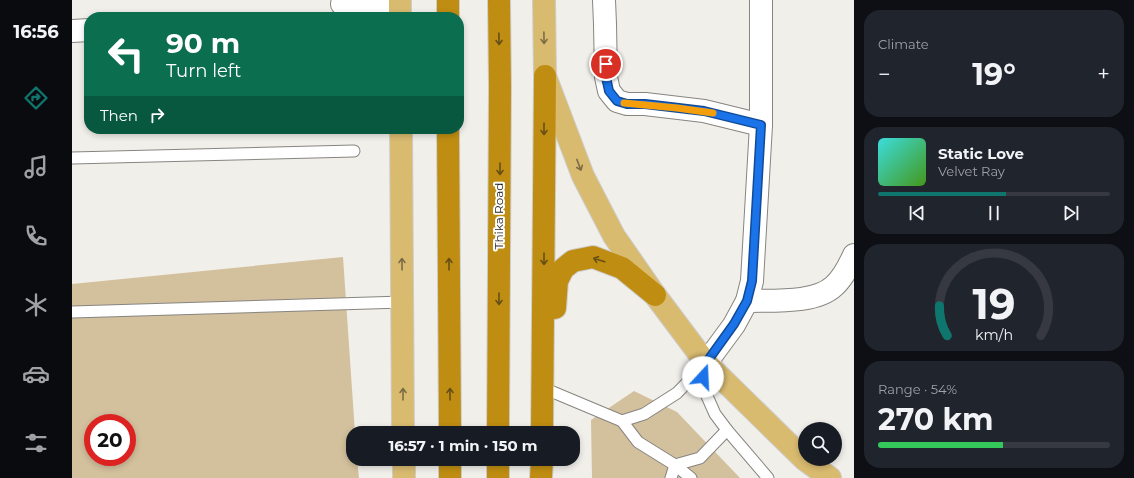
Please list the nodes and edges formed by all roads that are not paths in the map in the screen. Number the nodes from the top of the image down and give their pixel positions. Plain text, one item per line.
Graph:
1 (448, 0) edge
2 (499, 0) edge
3 (544, 0) edge
4 (604, 0) edge
5 (761, 0) edge
6 (341, 7) edge
7 (400, 9) edge
8 (448, 12) edge
9 (84, 30) edge
10 (72, 31) edge
11 (545, 76) junction
12 (761, 125) junction
13 (401, 134) edge
14 (448, 134) edge
15 (354, 151) dead end
16 (72, 158) edge
17 (854, 255) edge
18 (655, 295) junction
19 (747, 301) junction
20 (403, 302) junction
21 (72, 312) edge
22 (706, 363) junction
23 (548, 390) junction
24 (622, 421) junction
25 (404, 426) edge
26 (450, 426) edge
27 (498, 426) edge
28 (543, 426) edge
29 (544, 426) edge
30 (727, 430) junction
31 (675, 465) junction
32 (404, 466) edge
33 (450, 466) edge
34 (498, 466) edge
35 (542, 466) edge
36 (404, 478) edge
37 (450, 478) edge
38 (498, 478) edge
39 (541, 478) edge
40 (671, 478) edge
41 (691, 478) edge
42 (768, 478) edge
43 (830, 478) edge

1 - 8 highway
2 -> 27 highway, Thika Road
3 -> 11 main road
4 - 12 street
5 - 12 street
6 - 7 street
9 - 10 street
11 -> 18 main road
11 -> 28 highway
12 - 19 street
20 -> 13 main road
26 -> 14 highway
15 - 16 lane
17 - 19 street
18 - 22 main road
18 -> 23 highway
19 - 22 street
20 - 21 lane
25 -> 20 main road
22 - 24 lane
22 - 30 lane
22 - 43 main road
23 - 24 lane
23 - 29 highway
24 - 31 lane
30 - 31 lane
30 - 42 lane
31 - 40 lane
31 - 41 lane
32 - 36 main road
33 - 37 highway
34 - 38 highway
35 - 39 highway

